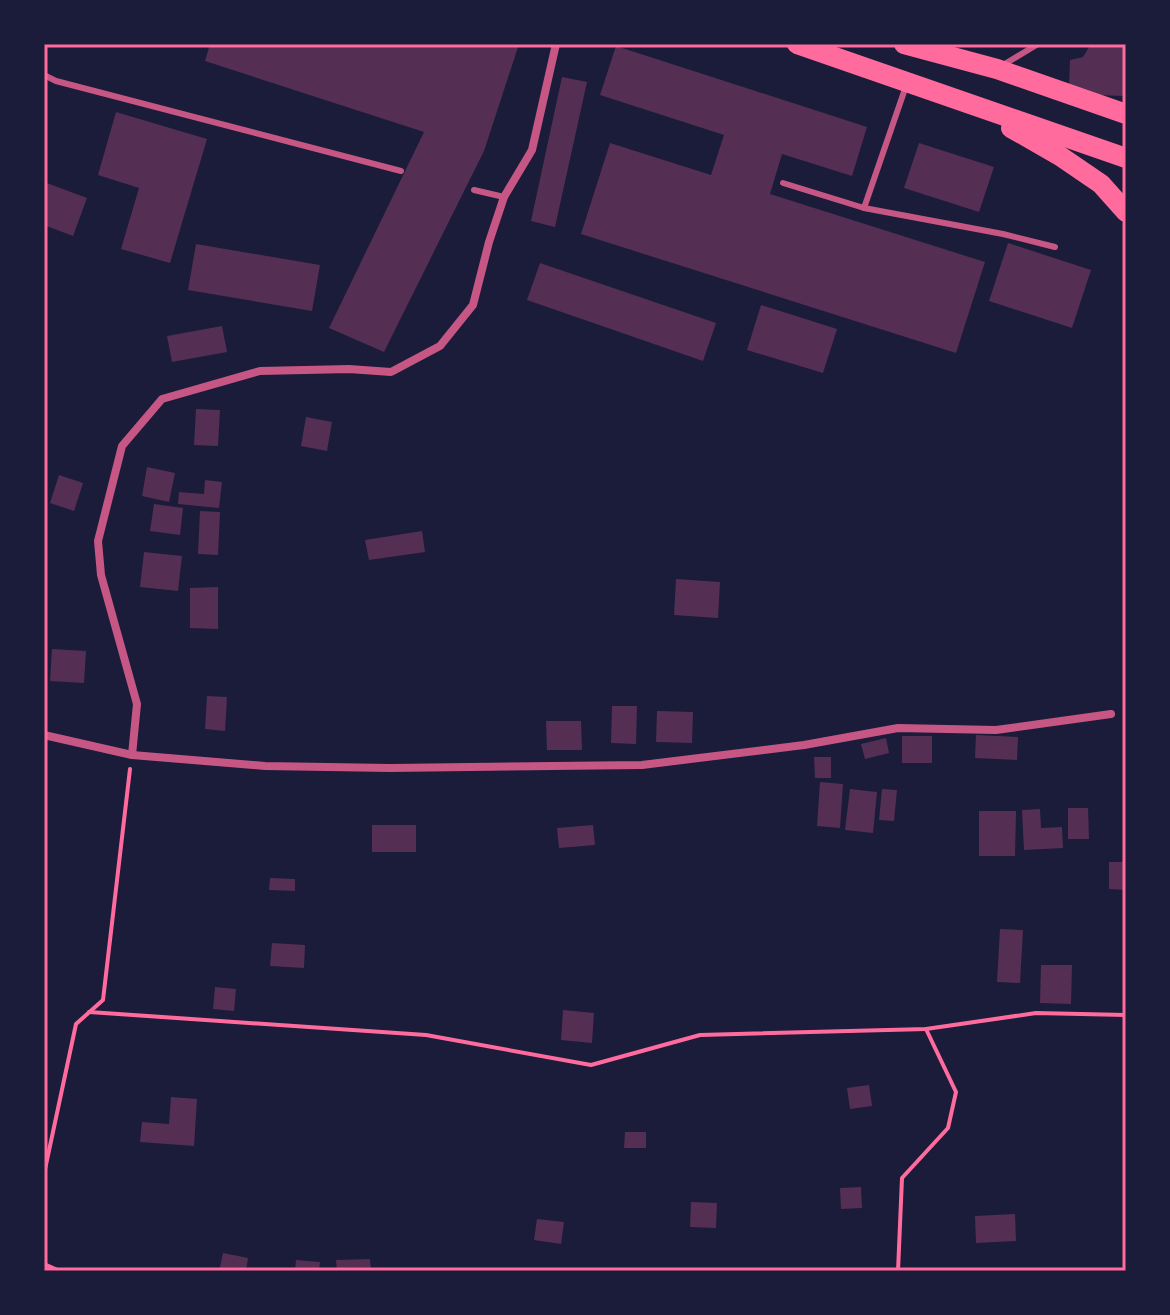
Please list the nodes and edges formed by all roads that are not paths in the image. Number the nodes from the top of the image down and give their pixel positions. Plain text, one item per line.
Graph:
1 (556, 44) edge
2 (797, 44) edge
3 (904, 44) edge
4 (1038, 44) edge
5 (997, 69) junction
6 (44, 75) edge
7 (907, 83) junction
8 (970, 104) junction
9 (1126, 114) edge
10 (1126, 158) edge
11 (401, 171) dead end
12 (783, 183) dead end
13 (474, 190) dead end
14 (504, 197) junction
15 (864, 208) junction
16 (1126, 212) edge
17 (1055, 247) dead end
18 (1111, 714) dead end
19 (44, 735) edge
20 (132, 755) junction

1 - 14 street
2 - 7 main road
3 - 5 main road
4 - 5 lane
5 - 9 main road
6 - 11 lane
7 - 8 main road
7 - 15 lane
8 - 10 main road
8 - 16 main road
12 - 15 lane
13 - 14 lane
14 - 20 street
15 - 17 lane
18 - 20 street
19 - 20 street

